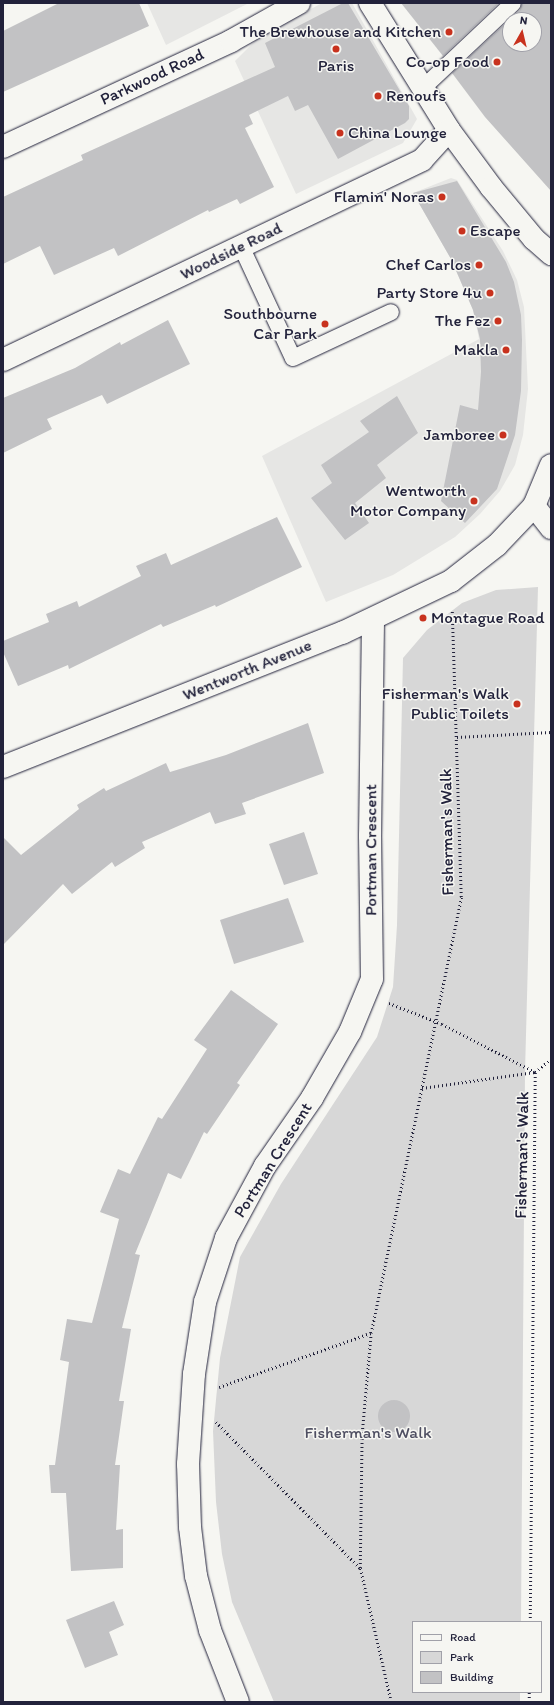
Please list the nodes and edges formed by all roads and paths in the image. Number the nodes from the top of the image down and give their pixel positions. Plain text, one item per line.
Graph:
1 (299, 3) edge
2 (370, 3) edge
3 (513, 3) edge
4 (424, 88) junction
5 (449, 130) junction
6 (3, 147) edge
7 (241, 246) junction
8 (551, 254) edge
9 (391, 312) dead end
10 (3, 360) edge
11 (551, 465) edge
12 (542, 495) edge
13 (551, 528) edge
14 (451, 581) junction
15 (373, 619) junction
16 (551, 732) edge
17 (457, 737) junction
18 (3, 767) edge
19 (366, 993) junction
20 (435, 1021) junction
21 (551, 1060) edge
22 (535, 1072) junction
23 (422, 1088) junction
24 (371, 1333) junction
25 (192, 1397) junction
26 (360, 1568) junction
27 (530, 1621) edge
28 (238, 1702) edge
29 (391, 1702) edge

1 - 6 street, Parkwood Road
2 - 4 street
3 - 4 lane
4 - 5 street
5 - 7 street, Woodside Road
5 - 8 street
7 - 9 lane
7 - 10 street, Woodside Road
11 - 12 street
12 - 13 street
12 - 14 street, Wentworth Avenue
14 - 15 street, Wentworth Avenue
14 - 17 path, Fisherman's Walk
15 - 18 street, Wentworth Avenue
15 - 19 street, Portman Crescent
16 - 17 path
17 - 20 path, Fisherman's Walk
19 - 20 path, Fisherman's Walk
19 - 25 street, Portman Crescent
20 - 22 path, Fisherman's Walk
20 - 23 path, Fisherman's Walk
21 - 22 path, Fisherman's Walk
22 - 23 path, Fisherman's Walk
22 - 27 path, Fisherman's Walk
23 - 24 path, Fisherman's Walk
24 - 25 path
24 - 26 path, Fisherman's Walk
25 - 26 path
25 - 28 street, Portman Crescent
26 - 29 path, Fisherman's Walk

